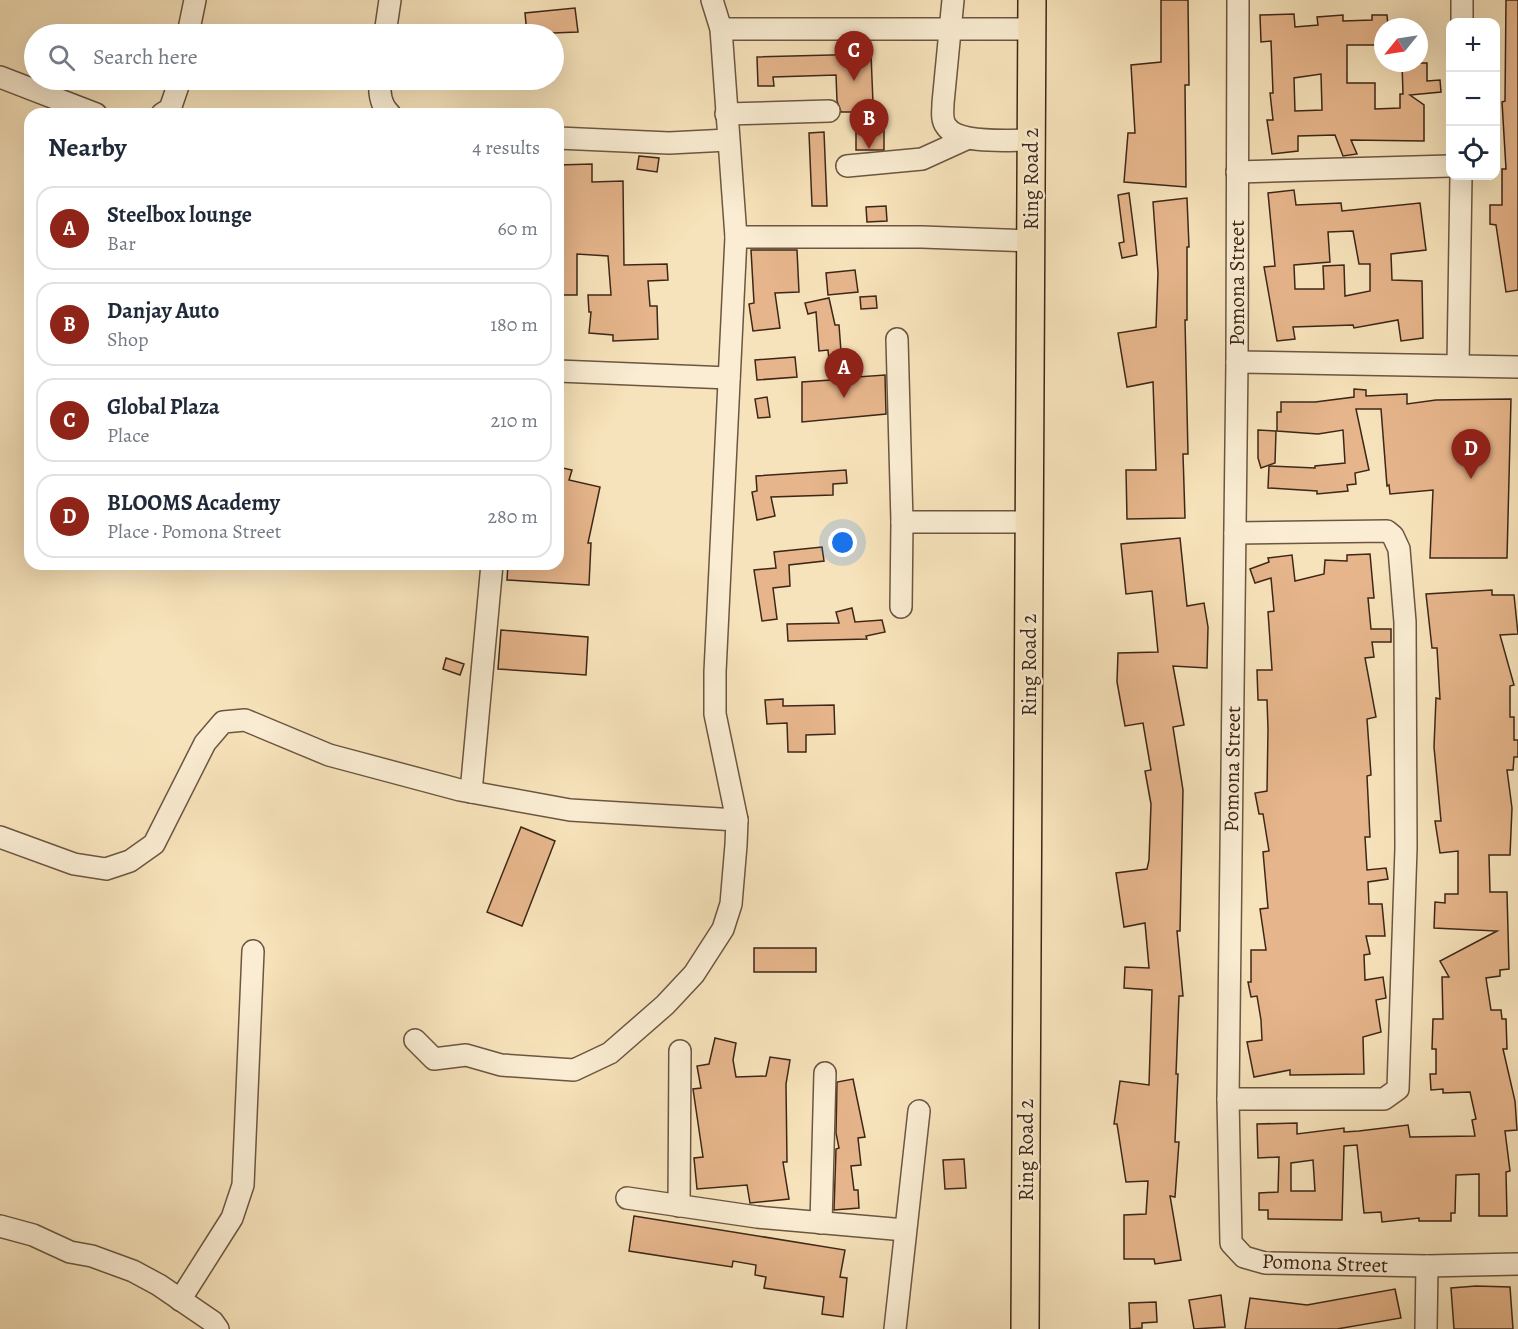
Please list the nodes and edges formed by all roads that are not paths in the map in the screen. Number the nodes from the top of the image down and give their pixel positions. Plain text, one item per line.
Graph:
1 (195, 0) edge
2 (390, 0) edge
3 (712, 0) edge
4 (953, 0) edge
5 (1032, 0) edge
6 (1238, 0) edge
7 (1462, 0) edge
8 (1462, 18) edge
9 (190, 24) edge
10 (386, 24) edge
11 (721, 29) junction
12 (948, 29) junction
13 (1032, 29) junction
14 (0, 77) edge
15 (24, 86) edge
16 (34, 90) edge
17 (177, 90) edge
18 (379, 90) edge
19 (80, 108) edge
20 (170, 108) edge
21 (385, 108) edge
22 (829, 111) dead end
23 (726, 114) junction
24 (564, 138) edge
25 (966, 139) junction
26 (728, 140) junction
27 (1032, 140) junction
28 (847, 166) dead end
29 (1446, 166) edge
30 (1237, 172) junction
31 (1461, 180) edge
32 (736, 237) junction
33 (1031, 241) junction
34 (897, 339) dead end
35 (1237, 362) junction
36 (1458, 365) junction
37 (1518, 367) edge
38 (564, 370) edge
39 (729, 378) junction
40 (902, 522) junction
41 (1030, 522) junction
42 (1235, 533) junction
43 (491, 570) edge
44 (901, 607) dead end
45 (471, 792) junction
46 (737, 820) junction
47 (0, 837) edge
48 (253, 951) dead end
49 (416, 1040) dead end
50 (680, 1051) dead end
51 (825, 1073) dead end
52 (1228, 1099) junction
53 (919, 1111) dead end
54 (627, 1198) dead end
55 (679, 1206) junction
56 (821, 1223) junction
57 (0, 1226) edge
58 (904, 1230) junction
59 (1518, 1264) edge
60 (1427, 1266) junction
61 (180, 1300) junction
62 (218, 1329) edge
63 (895, 1329) edge
64 (1024, 1329) edge
65 (1426, 1329) edge

1 - 9 street
2 - 10 street
3 - 11 street
4 - 12 street
5 - 13 main road, Ring Road 2
6 - 30 street, Pomona Street
7 - 8 street
11 - 12 street
11 - 23 street
12 - 13 street
12 - 25 street
13 - 27 main road, Ring Road 2
14 - 15 street
16 - 19 street
17 - 20 street
18 - 21 street
22 - 23 street
23 - 26 street
24 - 26 street
25 - 27 street
25 - 28 street
26 - 32 street
27 - 33 main road, Ring Road 2
29 - 30 street
30 - 35 street, Pomona Street
31 - 36 street
32 - 33 street
32 - 39 street
33 - 41 main road, Ring Road 2
34 - 40 street
35 - 36 street
35 - 42 street, Pomona Street
36 - 37 street
38 - 39 street
39 - 46 street
40 - 41 street
40 - 44 street
41 - 64 main road, Ring Road 2
42 - 52 street, Pomona Street
42 - 52 street
43 - 45 street
45 - 46 street
45 - 47 street
46 - 49 street
48 - 61 street
50 - 55 street
51 - 56 street
52 - 60 street, Pomona Street
53 - 58 street
54 - 55 street
55 - 56 street
56 - 58 street
57 - 61 street
58 - 63 street
59 - 60 street, Pomona Street
60 - 65 street
61 - 62 street

